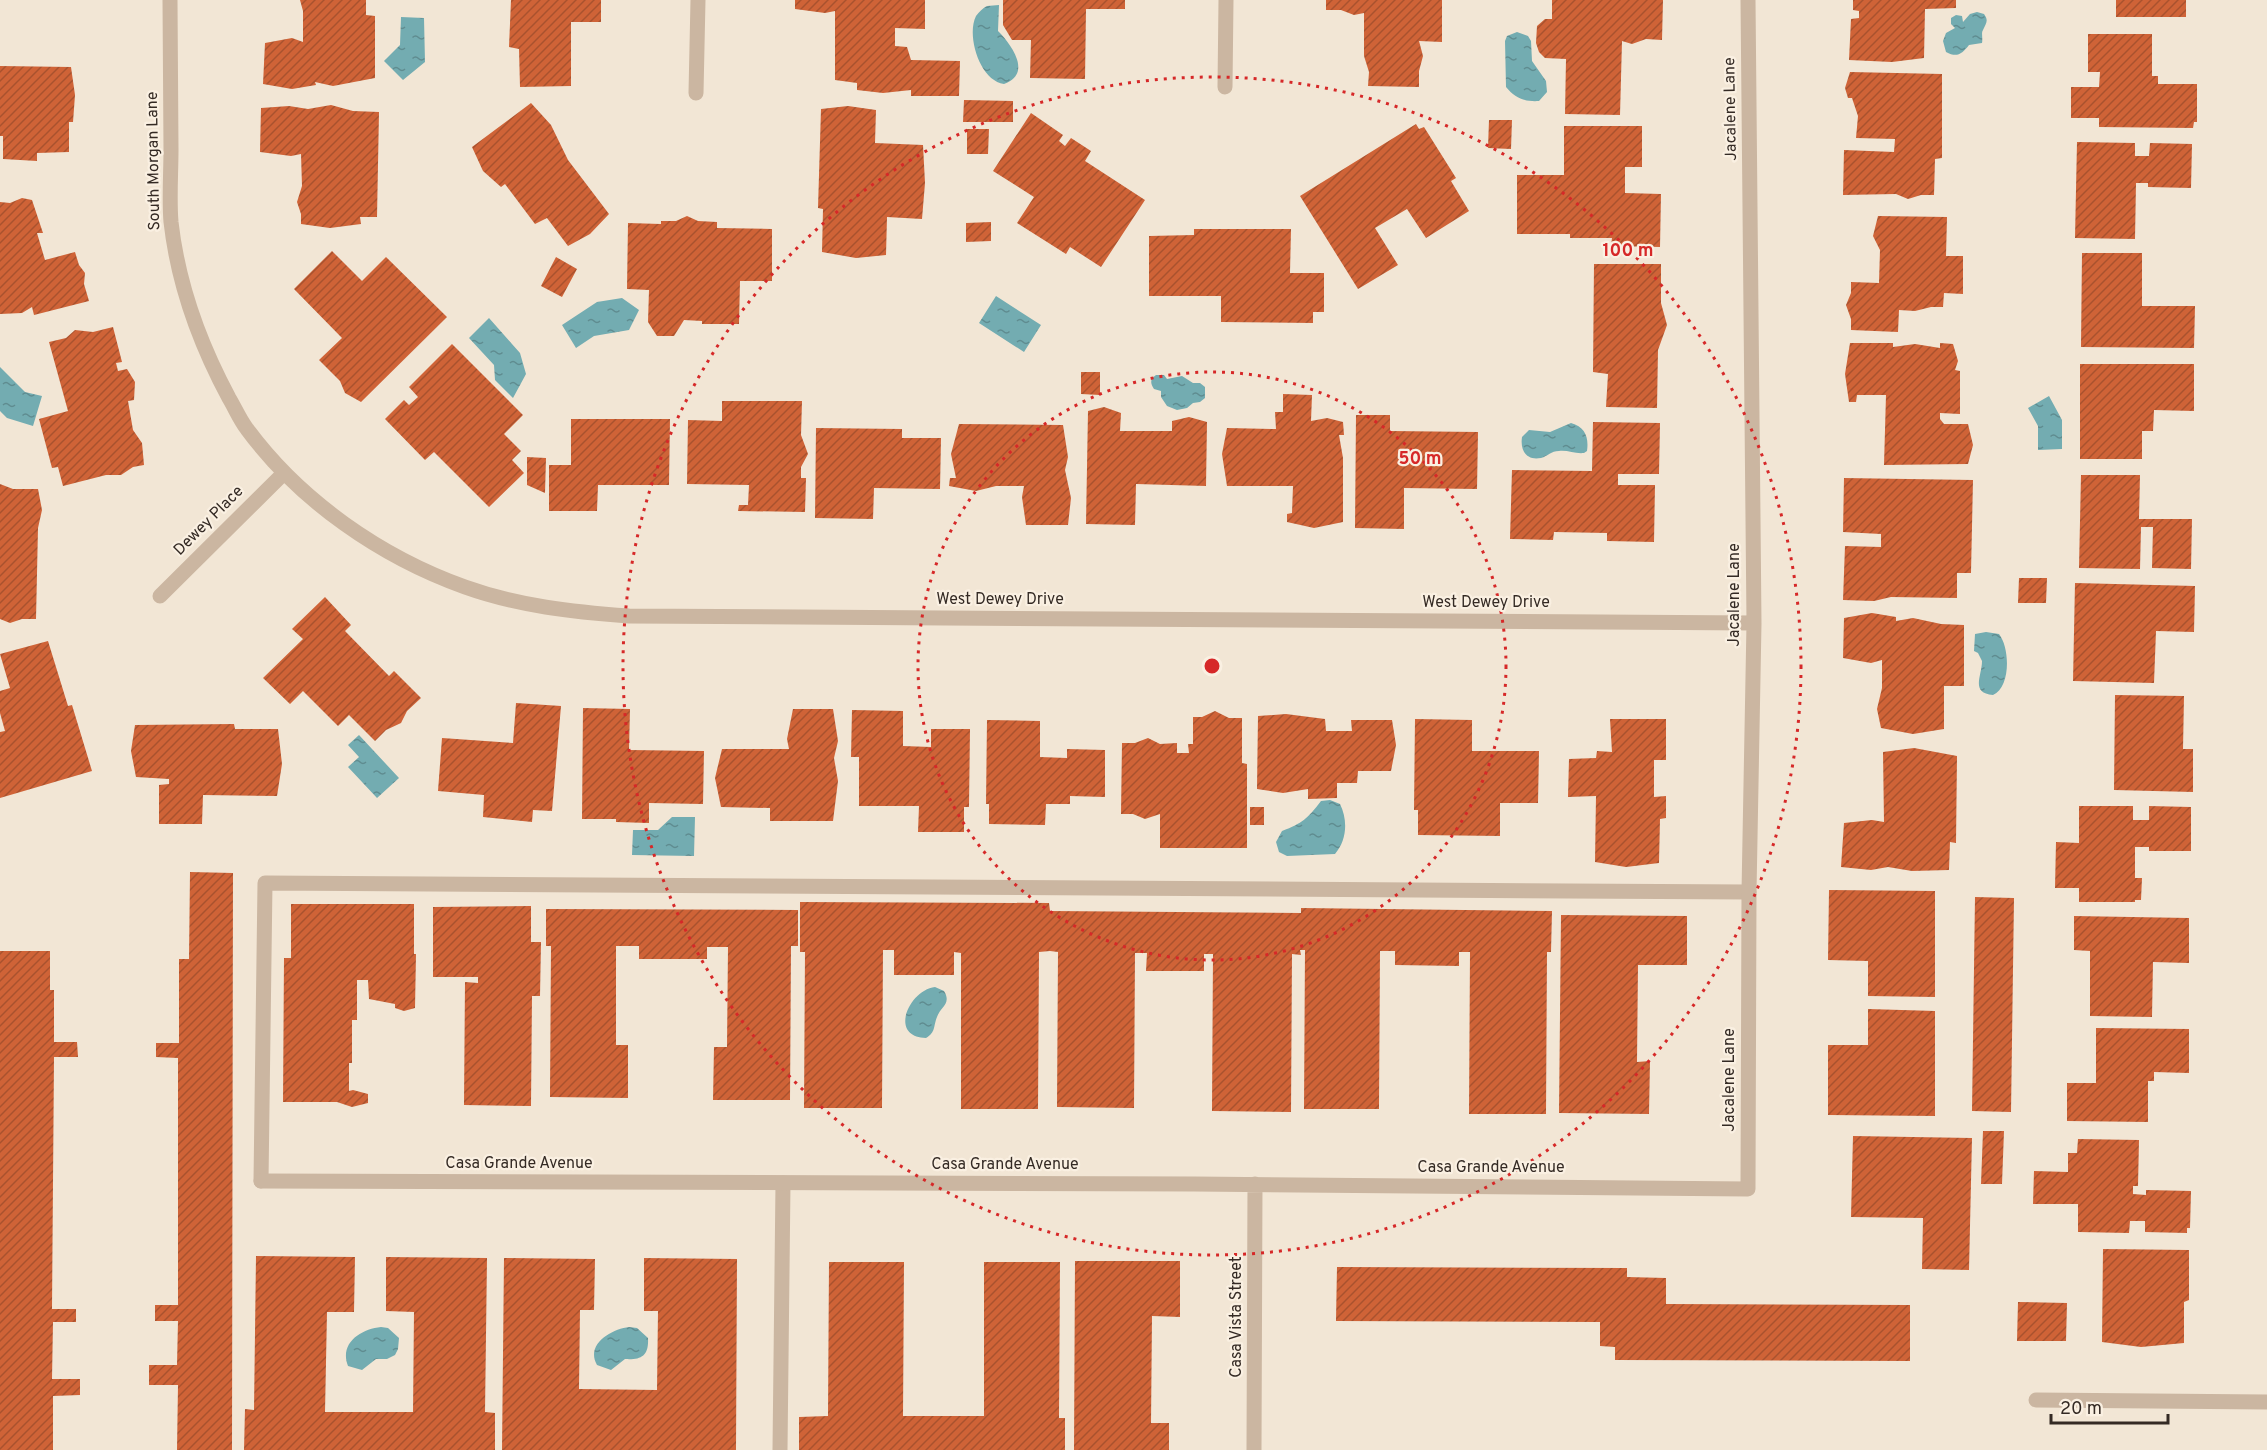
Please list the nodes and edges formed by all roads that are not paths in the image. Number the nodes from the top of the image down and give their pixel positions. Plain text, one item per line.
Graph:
1 (170, 0) edge
2 (698, 0) edge
3 (1226, 0) edge
4 (1748, 0) edge
5 (1226, 87) dead end
6 (696, 93) dead end
7 (284, 472) junction
8 (160, 596) dead end
9 (1754, 623) junction
10 (1749, 892) junction
11 (783, 1182) junction
12 (1255, 1184) junction
13 (1748, 1189) joint
14 (2036, 1400) dead end
15 (2267, 1402) edge
16 (780, 1450) edge
17 (1254, 1450) edge

1 - 7 street, South Morgan Lane
2 - 6 street
3 - 5 street
4 - 9 street, Jacalene Lane
7 - 8 street, Dewey Place
7 - 9 street, West Dewey Drive
9 - 10 street, Jacalene Lane
10 - 11 street, Casa Grande Avenue
10 - 13 street, Jacalene Lane
11 - 12 street, Casa Grande Avenue
11 - 16 street
12 - 13 street, Casa Grande Avenue
12 - 17 street, Casa Vista Street
14 - 15 street

